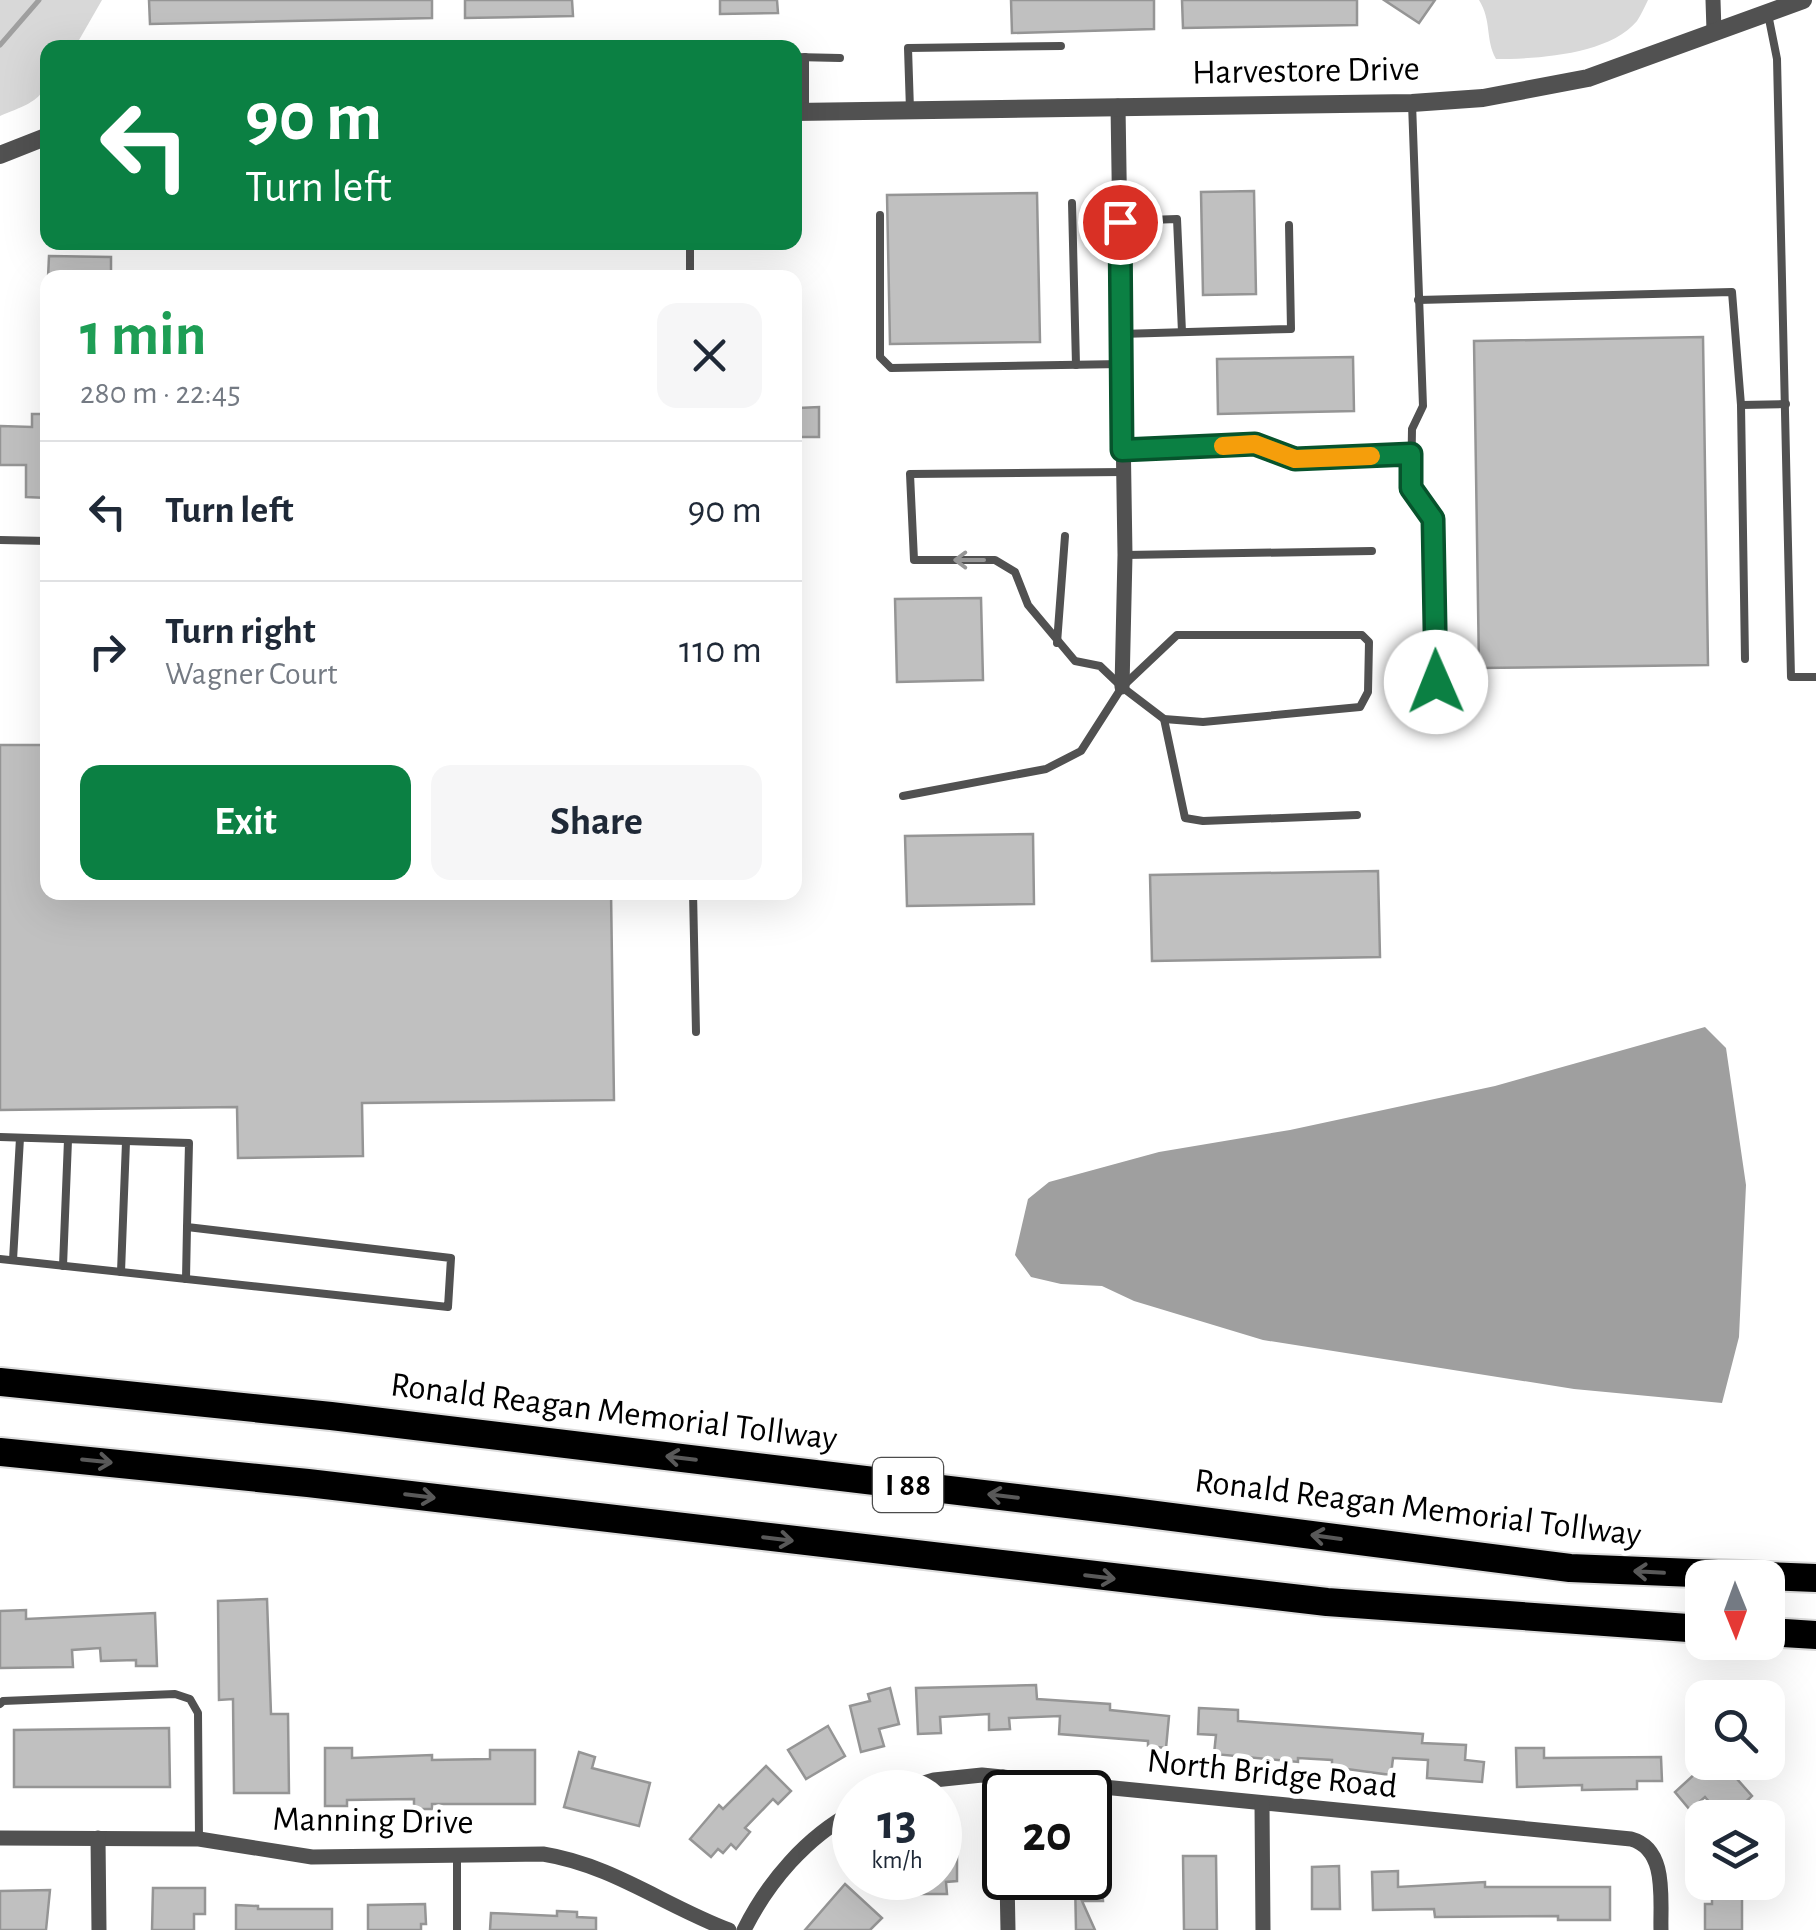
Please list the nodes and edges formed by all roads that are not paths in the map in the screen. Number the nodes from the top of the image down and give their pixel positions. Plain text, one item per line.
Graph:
1 (1713, 0) edge
2 (1802, 0) edge
3 (1768, 14) junction
4 (1714, 32) junction
5 (1061, 46) dead end
6 (802, 57) edge
7 (840, 58) dead end
8 (1412, 103) junction
9 (1118, 106) junction
10 (910, 110) junction
11 (802, 112) edge
12 (40, 139) edge
13 (0, 155) edge
14 (1072, 204) dead end
15 (880, 216) dead end
16 (1120, 222) junction
17 (1289, 225) dead end
18 (1418, 300) junction
19 (1182, 332) junction
20 (1121, 334) junction
21 (1122, 364) junction
22 (1076, 365) junction
23 (1786, 404) junction
24 (1741, 405) junction
25 (1122, 450) junction
26 (1411, 454) junction
27 (1123, 472) junction
28 (1065, 536) dead end
29 (0, 540) edge
30 (40, 541) edge
31 (1372, 550) dead end
32 (1125, 554) junction
33 (1057, 643) junction
34 (1745, 659) dead end
35 (1816, 677) edge
36 (1436, 682) dead end
37 (1122, 687) junction
38 (1164, 719) junction
39 (903, 796) dead end
40 (1357, 814) dead end
41 (693, 900) edge
42 (696, 1032) dead end
43 (0, 1137) edge
44 (20, 1138) junction
45 (68, 1140) junction
46 (126, 1142) junction
47 (187, 1227) junction
48 (0, 1259) edge
49 (13, 1260) junction
50 (62, 1266) junction
51 (121, 1272) junction
52 (186, 1279) junction
53 (0, 1382) edge
54 (0, 1452) edge
55 (1816, 1578) edge
56 (1685, 1628) edge
57 (1785, 1633) edge
58 (1816, 1635) edge
59 (0, 1704) edge
60 (1112, 1788) edge
61 (1262, 1804) junction
62 (832, 1827) edge
63 (0, 1838) edge
64 (98, 1838) junction
65 (199, 1839) junction
66 (458, 1854) junction
67 (1007, 1900) edge
68 (99, 1930) edge
69 (458, 1930) edge
70 (729, 1930) edge
71 (744, 1930) edge
72 (1008, 1930) edge
73 (1262, 1930) edge
74 (1661, 1930) edge

1 - 4 street
2 - 3 street, Harvestore Drive
3 - 4 street, Harvestore Drive
3 - 23 lane
4 - 8 street, Harvestore Drive
5 - 10 lane
6 - 7 lane
8 - 9 street, Harvestore Drive
8 - 18 lane
9 - 10 street, Harvestore Drive
9 - 16 street
10 - 11 street, Harvestore Drive
12 - 13 street
14 - 22 lane
15 - 22 lane
16 - 19 lane
16 - 20 street
17 - 19 lane
18 - 24 lane
18 - 26 lane
19 - 20 lane
20 - 21 street
21 - 22 lane
21 - 25 street
23 - 24 lane
23 - 35 lane
24 - 34 lane
25 - 26 lane
25 - 27 street
26 - 36 lane
27 - 32 street
33 -> 27 lane
28 - 33 lane
29 - 30 lane
31 - 32 lane
32 - 37 street
33 - 37 lane
37 - 38 lane
37 - 38 lane
37 - 39 lane
38 - 40 lane
41 - 42 lane
43 - 44 lane
44 - 45 lane
44 - 49 lane
45 - 46 lane
45 - 50 lane
46 - 47 lane
46 - 51 lane
47 - 52 lane
47 - 52 lane
48 - 49 lane
49 - 50 lane
50 - 51 lane
51 - 52 lane
55 -> 53 highway, Ronald Reagan Memorial Tollway / I 88
54 -> 56 highway, I 88
57 - 58 highway
59 - 65 lane
60 - 61 street, North Bridge Road
61 - 73 street
61 - 74 street, North Bridge Road
62 - 71 street
63 - 64 street, Manning Drive
64 - 65 street, Manning Drive
64 - 68 street
65 - 66 street, Manning Drive
66 - 69 lane
66 - 70 street, Manning Drive
67 - 72 street

